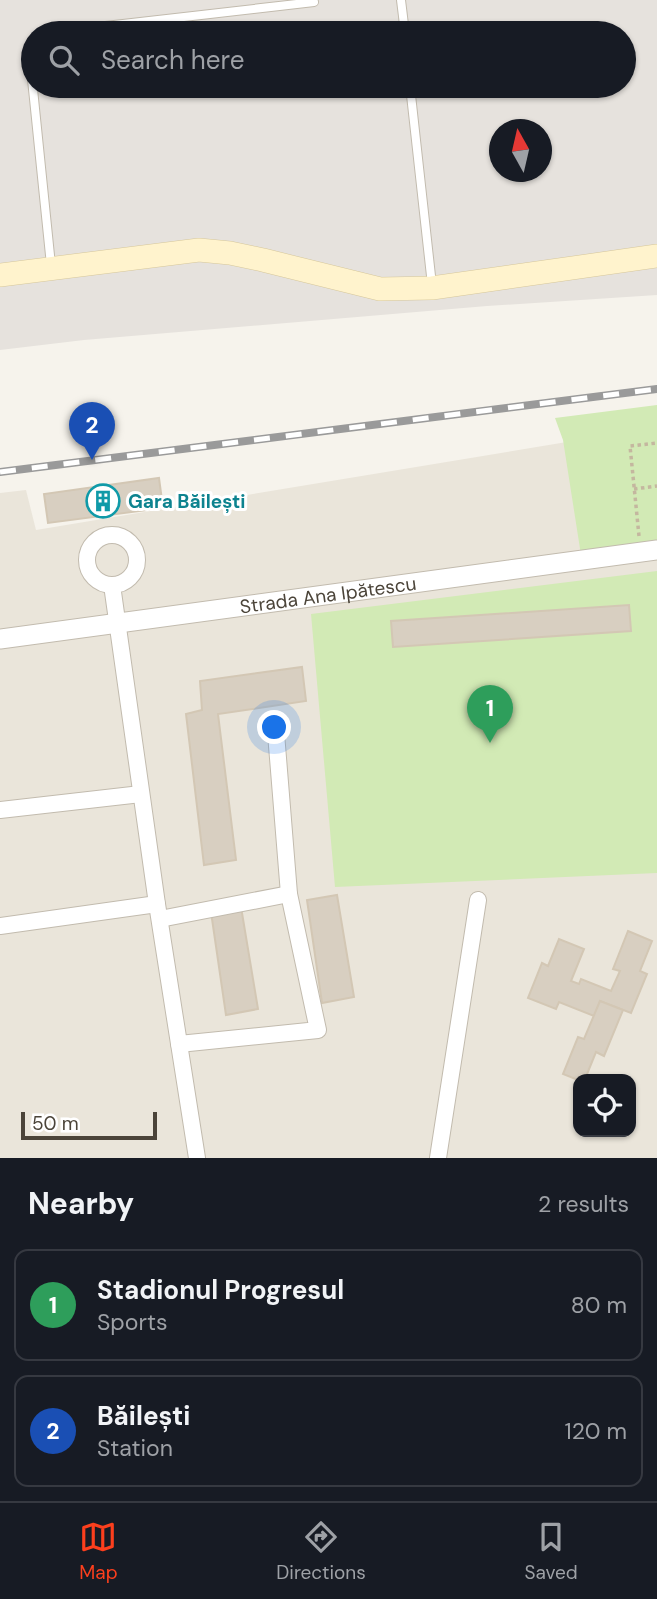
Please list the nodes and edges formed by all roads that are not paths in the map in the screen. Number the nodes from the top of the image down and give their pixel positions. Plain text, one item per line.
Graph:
1 (401, 0) edge
2 (314, 2) dead end
3 (149, 21) edge
4 (404, 21) edge
5 (34, 98) edge
6 (411, 98) edge
7 (657, 256) edge
8 (51, 268) junction
9 (0, 275) edge
10 (432, 288) junction
11 (649, 551) edge
12 (112, 585) dead end
13 (116, 623) junction
14 (0, 639) edge
15 (275, 721) dead end
16 (141, 794) junction
17 (0, 810) edge
18 (289, 894) junction
19 (478, 900) dead end
20 (158, 912) junction
21 (0, 926) edge
22 (179, 1045) junction
23 (196, 1158) edge
24 (438, 1158) edge

1 - 4 lane
2 - 3 lane
5 - 8 lane
6 - 10 lane
7 - 10 main road
8 - 9 main road
8 - 10 main road
11 - 13 street, Strada Ana Ipătescu
12 - 13 street
13 - 14 street, Strada Ana Ipătescu
13 - 16 street
15 - 18 street
16 - 17 street
16 - 20 street
18 - 20 street
18 - 22 street
19 - 24 street
20 - 21 street
20 - 22 street
22 - 23 street

